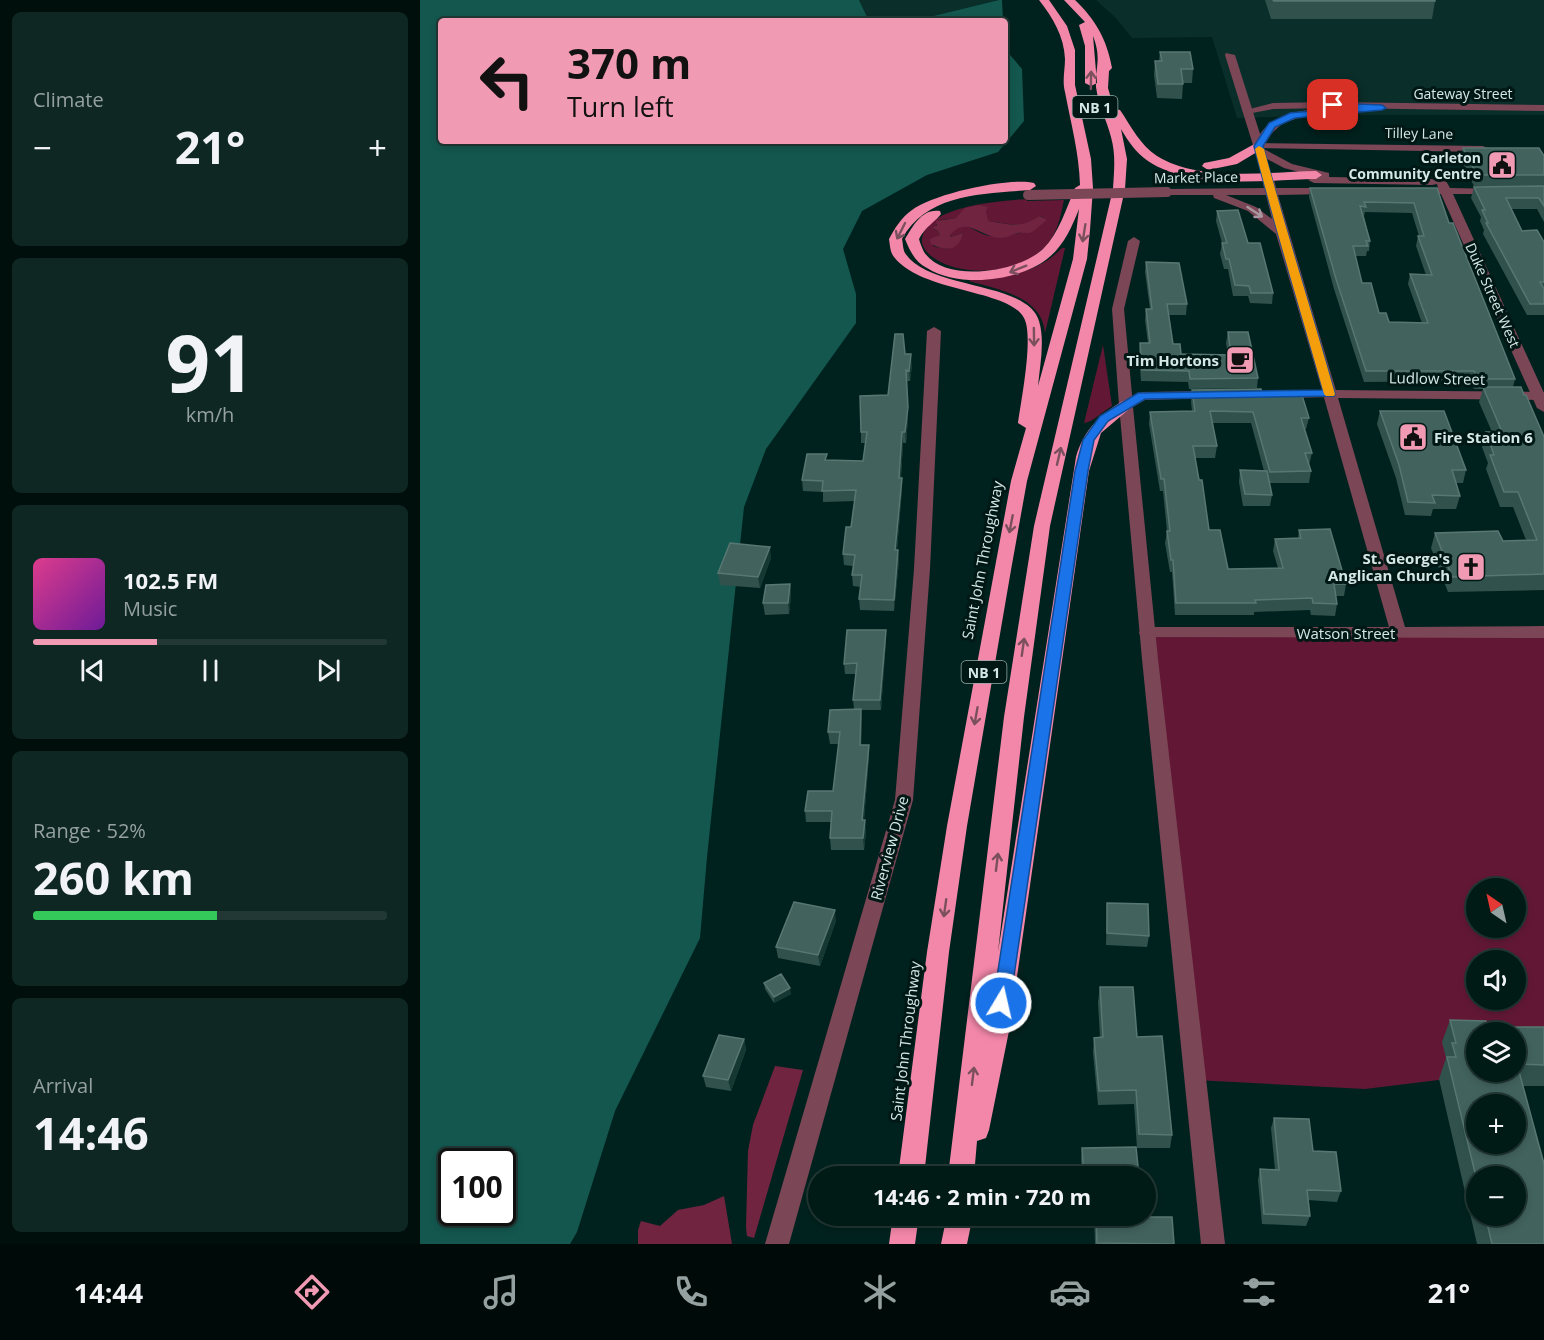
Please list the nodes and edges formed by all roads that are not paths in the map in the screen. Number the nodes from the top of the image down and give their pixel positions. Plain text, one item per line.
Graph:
1 (1044, 0) edge
2 (1068, 0) edge
3 (1230, 55) dead end
4 (1105, 57) junction
5 (1382, 108) junction
6 (1544, 108) edge
7 (1312, 112) junction
8 (1248, 113) junction
9 (1141, 147) junction
10 (1259, 149) junction
11 (1497, 149) edge
12 (1086, 175) junction
13 (1316, 175) junction
14 (1269, 181) junction
15 (1416, 181) junction
16 (1444, 187) junction
17 (1167, 188) junction
18 (1505, 188) edge
19 (1029, 191) junction
20 (1193, 192) junction
21 (1113, 220) junction
22 (1281, 232) junction
23 (1134, 241) dead end
24 (934, 332) dead end
25 (1265, 394) edge
26 (1330, 394) junction
27 (1227, 395) edge
28 (1542, 400) edge
29 (1126, 405) junction
30 (1019, 481) junction
31 (1544, 632) edge
32 (1147, 633) junction
33 (1399, 633) junction
34 (912, 1166) edge
35 (962, 1166) edge
36 (970, 1166) edge
37 (904, 1226) edge
38 (956, 1226) edge
39 (777, 1244) edge
40 (902, 1244) edge
41 (954, 1244) edge
42 (1213, 1244) edge

1 - 12 highway, Saint John Throughway / NB 1
2 - 4 highway, NB 1
21 -> 2 highway, NB 1
3 - 8 street
4 - 9 highway
4 - 21 highway, NB 1
5 - 6 street, Gateway Street
5 - 7 street, Gateway Street
5 - 8 street, Gateway Street
7 - 8 street, Gateway Street
7 - 10 street
8 - 10 street
9 - 10 highway
9 - 14 highway
10 - 11 street, Tilley Lane
10 - 13 street
10 - 14 street
12 -> 19 highway
12 -> 30 highway, Saint John Throughway / NB 1
13 - 14 highway
13 - 15 street
14 - 15 street, Market Place
14 - 16 street, Market Place
14 - 17 street, Market Place
14 - 20 street, Market Place
14 - 22 street
15 - 16 street, Market Place
16 - 18 street, Market Place
16 - 28 street, Duke Street West
17 - 19 street, Market Place, bridge
17 - 20 street, Market Place
19 -> 30 highway
20 -> 22 street
35 -> 21 highway, NB 1
22 - 26 street
23 - 29 street
24 - 39 street, Riverview Drive
25 - 26 street, Ludlow Street
26 - 28 street, Ludlow Street
26 - 33 street
27 - 29 street
29 - 32 street
29 - 36 highway
30 -> 34 highway, Saint John Throughway / NB 1
31 - 33 street, Watson Street
32 - 33 street, Watson Street
32 - 42 street
37 - 40 highway
38 - 41 highway

